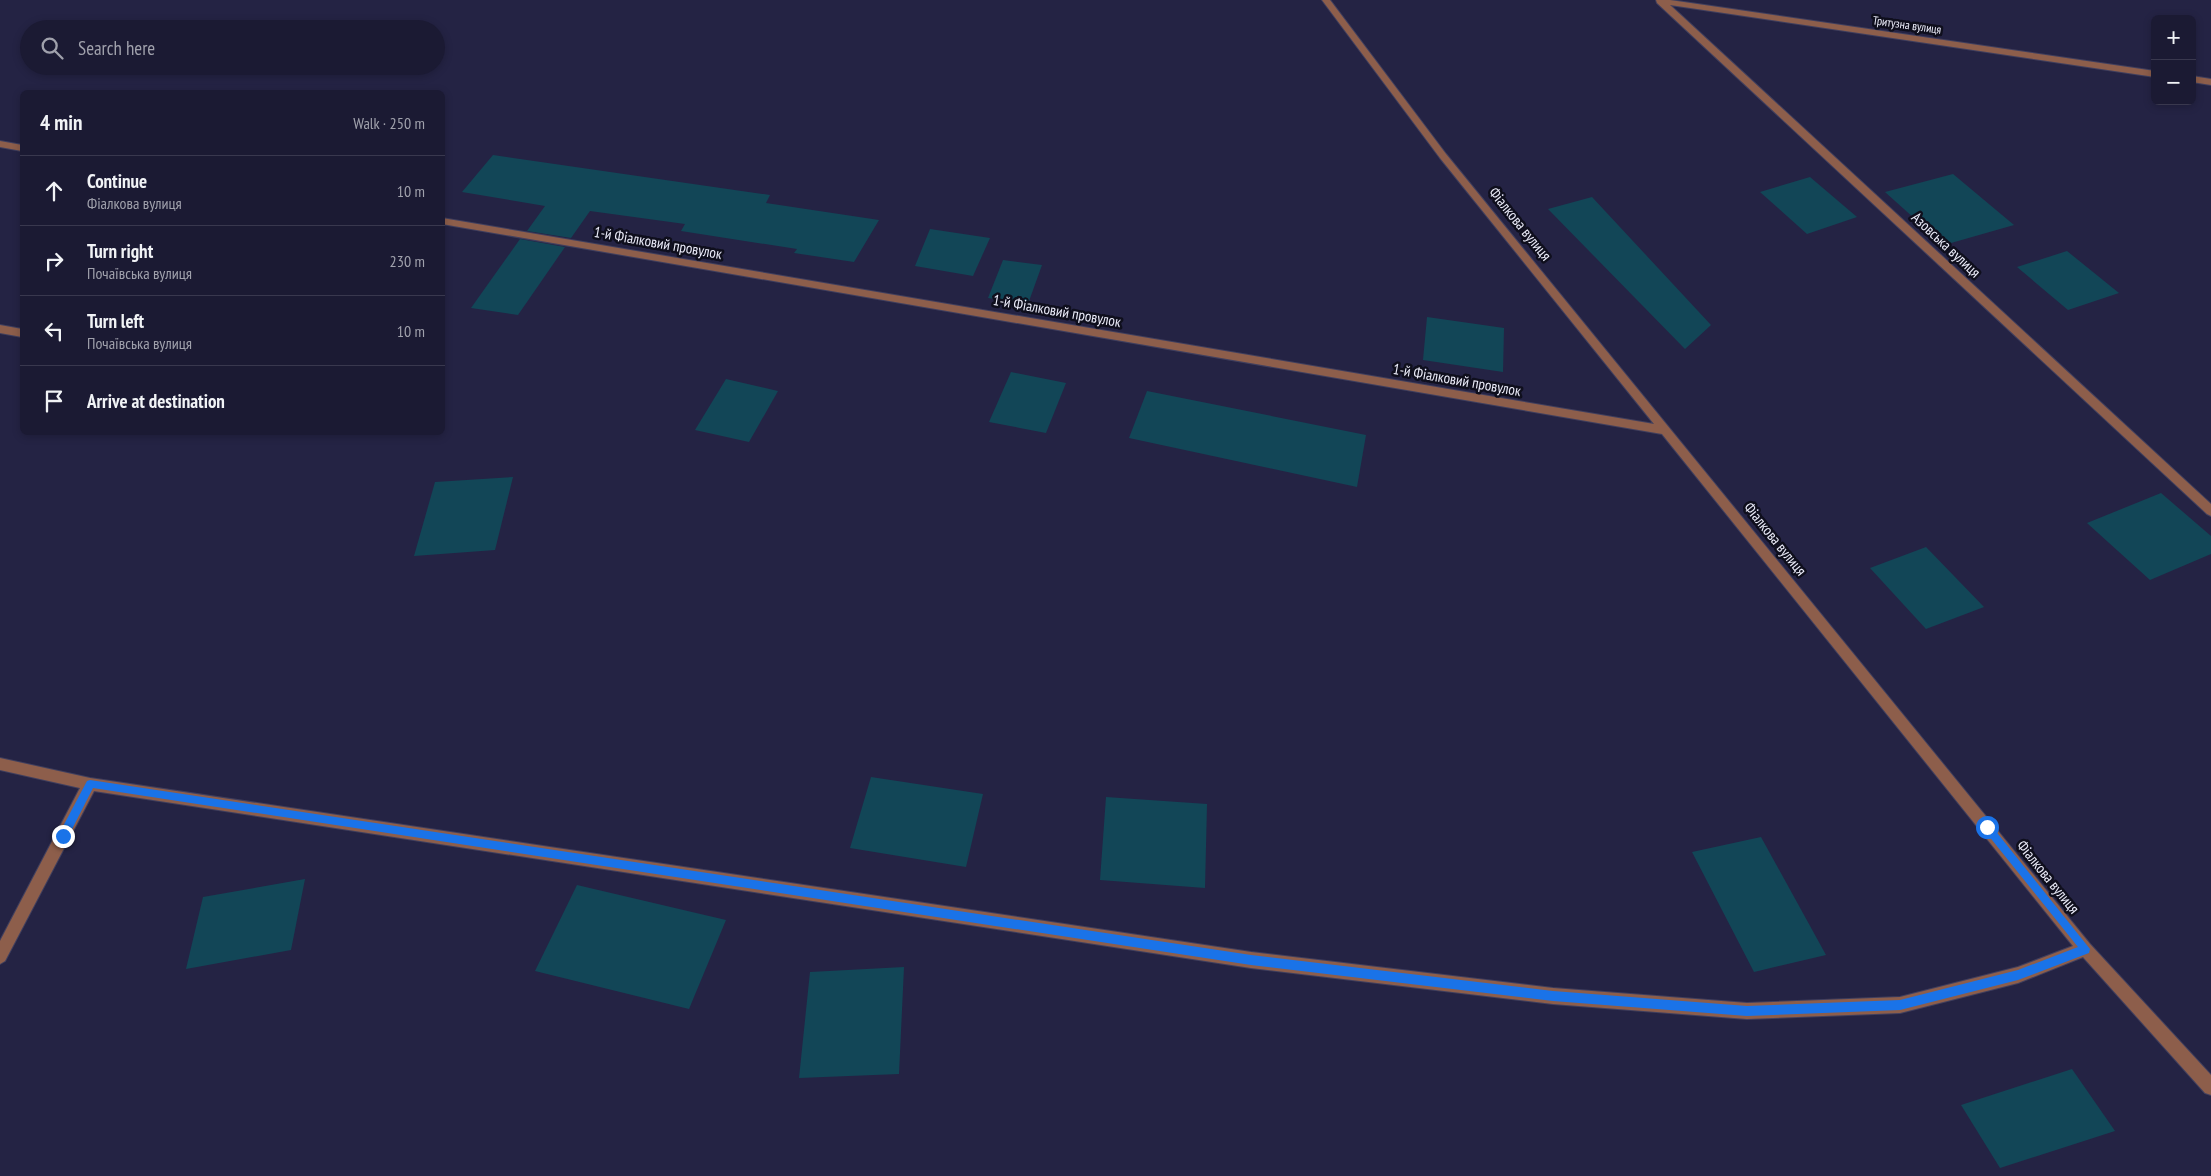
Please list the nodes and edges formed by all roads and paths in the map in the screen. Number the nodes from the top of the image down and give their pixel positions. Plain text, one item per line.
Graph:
1 (1326, 0) edge
2 (1655, 0) edge
3 (1660, 1) edge
4 (2151, 73) edge
5 (2196, 80) edge
6 (2211, 82) edge
7 (0, 144) edge
8 (20, 148) edge
9 (445, 222) edge
10 (0, 328) edge
11 (20, 333) edge
12 (1667, 431) junction
13 (2211, 511) edge
14 (0, 764) edge
15 (90, 784) junction
16 (2085, 949) junction
17 (0, 956) edge
18 (2211, 1087) edge

1 - 12 street, Фіалкова вулиця
2 - 3 street, Тритузна вулиця
3 - 4 street, Тритузна вулиця
3 - 13 street, Азовська вулиця
5 - 6 street
7 - 8 street
9 - 12 street, 1-й Фіалковий провулок
10 - 11 street
12 - 16 street, Фіалкова вулиця
14 - 15 street
15 - 16 street
15 - 17 street
16 - 18 street, Фіалкова вулиця

